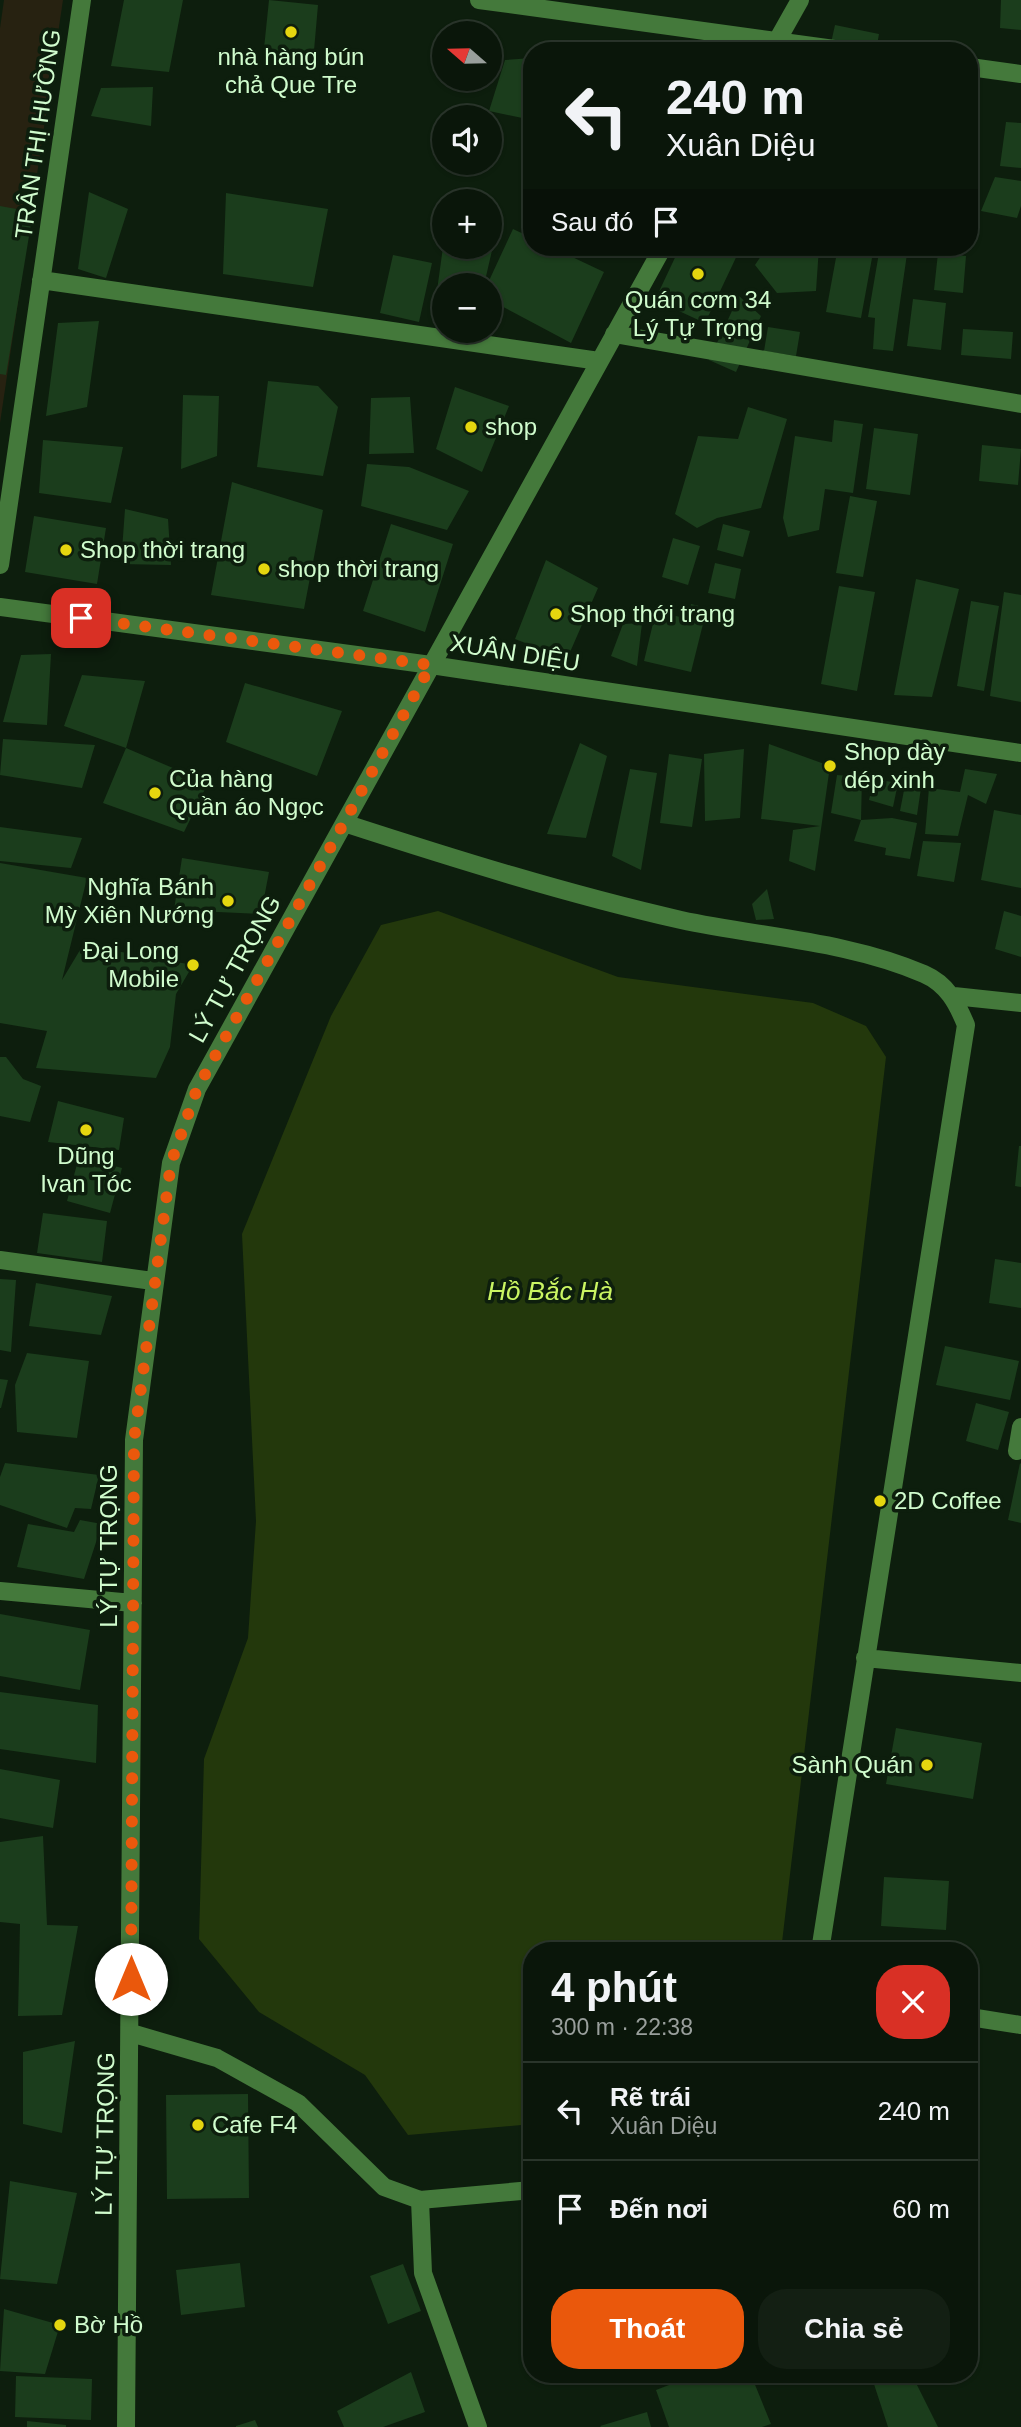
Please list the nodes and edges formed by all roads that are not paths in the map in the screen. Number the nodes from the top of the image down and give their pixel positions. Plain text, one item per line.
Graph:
1 (82, 0) edge
2 (479, 0) edge
3 (800, 0) edge
4 (748, 42) edge
5 (776, 42) edge
6 (978, 68) edge
7 (1021, 74) edge
8 (658, 256) edge
9 (41, 280) junction
10 (614, 334) junction
11 (599, 360) junction
12 (1021, 404) edge
13 (0, 565) edge
14 (0, 607) edge
15 (431, 665) junction
16 (1021, 754) edge
17 (344, 823) junction
18 (954, 996) junction
19 (1021, 1003) edge
20 (0, 1260) edge
21 (153, 1281) junction
22 (1021, 1427) edge
23 (1017, 1451) dead end
24 (0, 1591) edge
25 (133, 1604) junction
26 (865, 1658) junction
27 (1021, 1674) edge
28 (821, 1942) edge
29 (978, 2018) edge
30 (1021, 2025) edge
31 (131, 2033) junction
32 (523, 2191) edge
33 (420, 2200) junction
34 (126, 2427) edge
35 (478, 2427) edge

1 - 9 street, TRÂN THỊ HƯỜNG
2 - 4 street
3 - 5 street
6 - 7 street
8 - 10 street, LÝ TỰ TRỌNG
9 - 11 street
9 - 13 street, TRÂN THỊ HƯỜNG
10 - 11 street, LÝ TỰ TRỌNG
10 - 12 street
11 - 15 street, LÝ TỰ TRỌNG
14 - 15 street, XUÂN DIỆU
15 - 16 street, XUÂN DIỆU
15 - 17 street, LÝ TỰ TRỌNG
17 - 18 street
17 - 21 street, LÝ TỰ TRỌNG
18 - 19 street
18 - 26 street
20 - 21 street
21 - 25 street, LÝ TỰ TRỌNG
22 - 23 street
24 - 25 street
25 - 31 street, LÝ TỰ TRỌNG
26 - 27 street
26 - 28 street
29 - 30 street
31 - 33 street
31 - 34 street, LÝ TỰ TRỌNG
32 - 33 street
33 - 35 street

